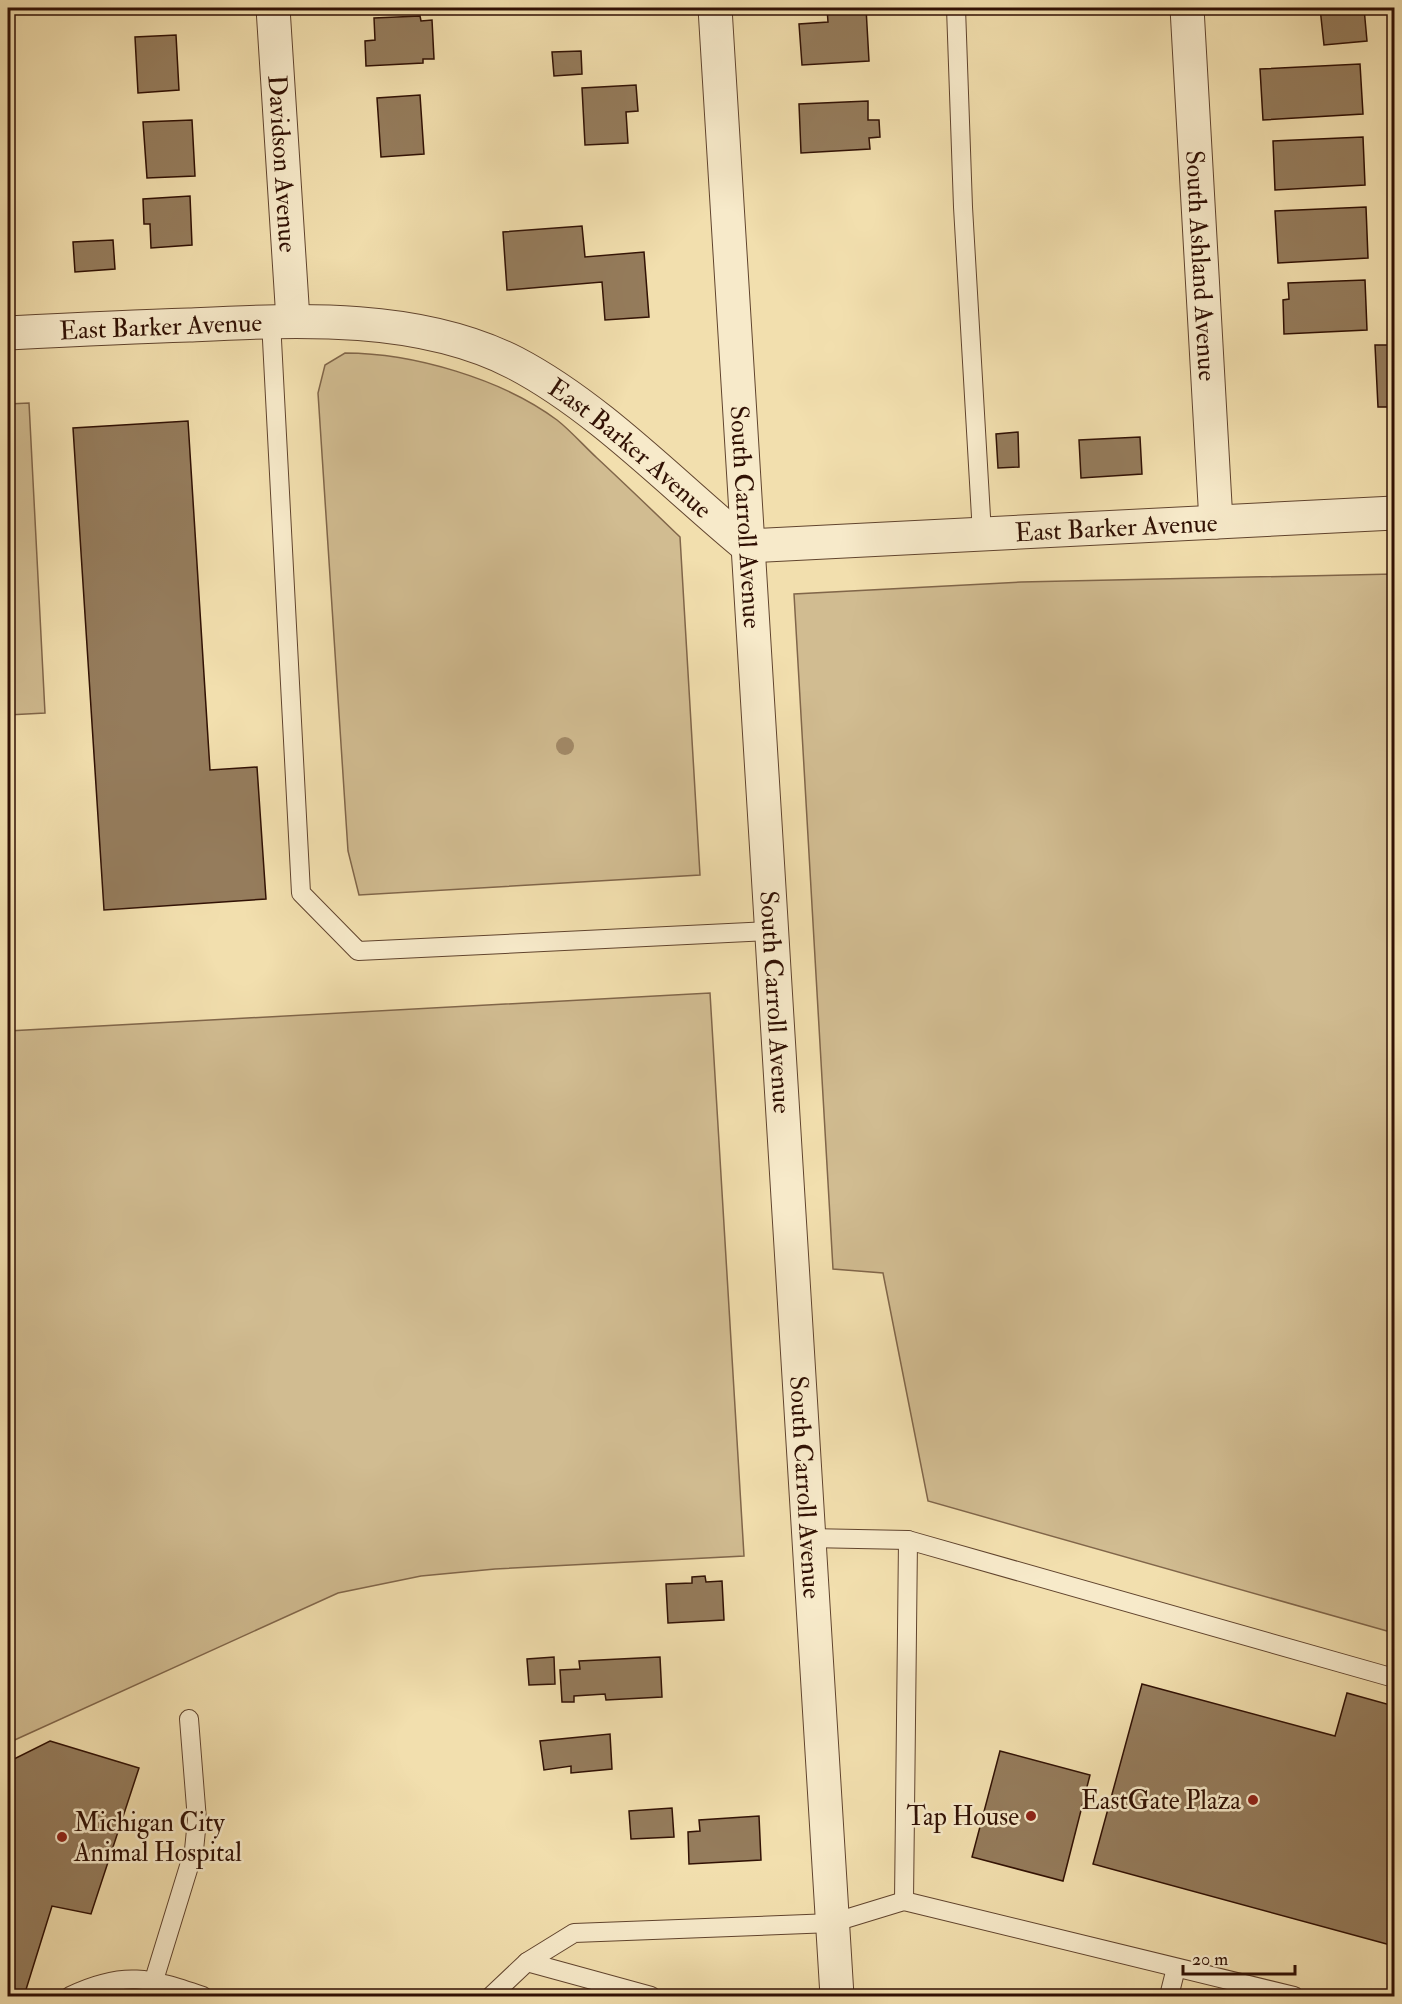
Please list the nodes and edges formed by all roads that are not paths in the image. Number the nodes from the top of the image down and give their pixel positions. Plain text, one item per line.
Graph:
1 (273, 8) edge
2 (715, 8) edge
3 (956, 8) edge
4 (1187, 8) edge
5 (282, 320) junction
6 (8, 333) edge
7 (1395, 513) edge
8 (1216, 522) junction
9 (982, 534) junction
10 (747, 546) junction
11 (771, 931) junction
12 (808, 1538) junction
13 (908, 1540) junction
14 (1395, 1678) edge
15 (189, 1719) dead end
16 (904, 1902) junction
17 (832, 1923) junction
18 (527, 1962) junction
19 (1176, 1968) junction
20 (154, 1980) junction
21 (1229, 1989) edge
22 (70, 1996) edge
23 (203, 1996) edge
24 (491, 1996) edge
25 (651, 1996) edge
26 (837, 1996) edge
27 (1169, 1996) edge
28 (1292, 1996) edge

1 - 5 street, Davidson Avenue
2 - 10 street, South Carroll Avenue
3 - 9 lane
4 - 8 street, South Ashland Avenue
5 - 6 street, East Barker Avenue
5 - 10 street, East Barker Avenue
5 - 11 lane
7 - 8 street, East Barker Avenue
8 - 9 street, East Barker Avenue
9 - 10 street, East Barker Avenue
10 - 11 street, South Carroll Avenue
11 - 12 street, South Carroll Avenue
12 - 13 lane
12 - 17 street, South Carroll Avenue
13 - 14 lane
13 - 16 lane
15 - 20 lane
16 - 17 lane
16 - 19 lane
17 - 18 lane
17 - 26 street, South Carroll Avenue
18 - 24 lane
18 - 25 lane
19 - 21 lane
19 - 27 lane
20 - 22 lane
20 - 23 lane
21 - 28 lane

